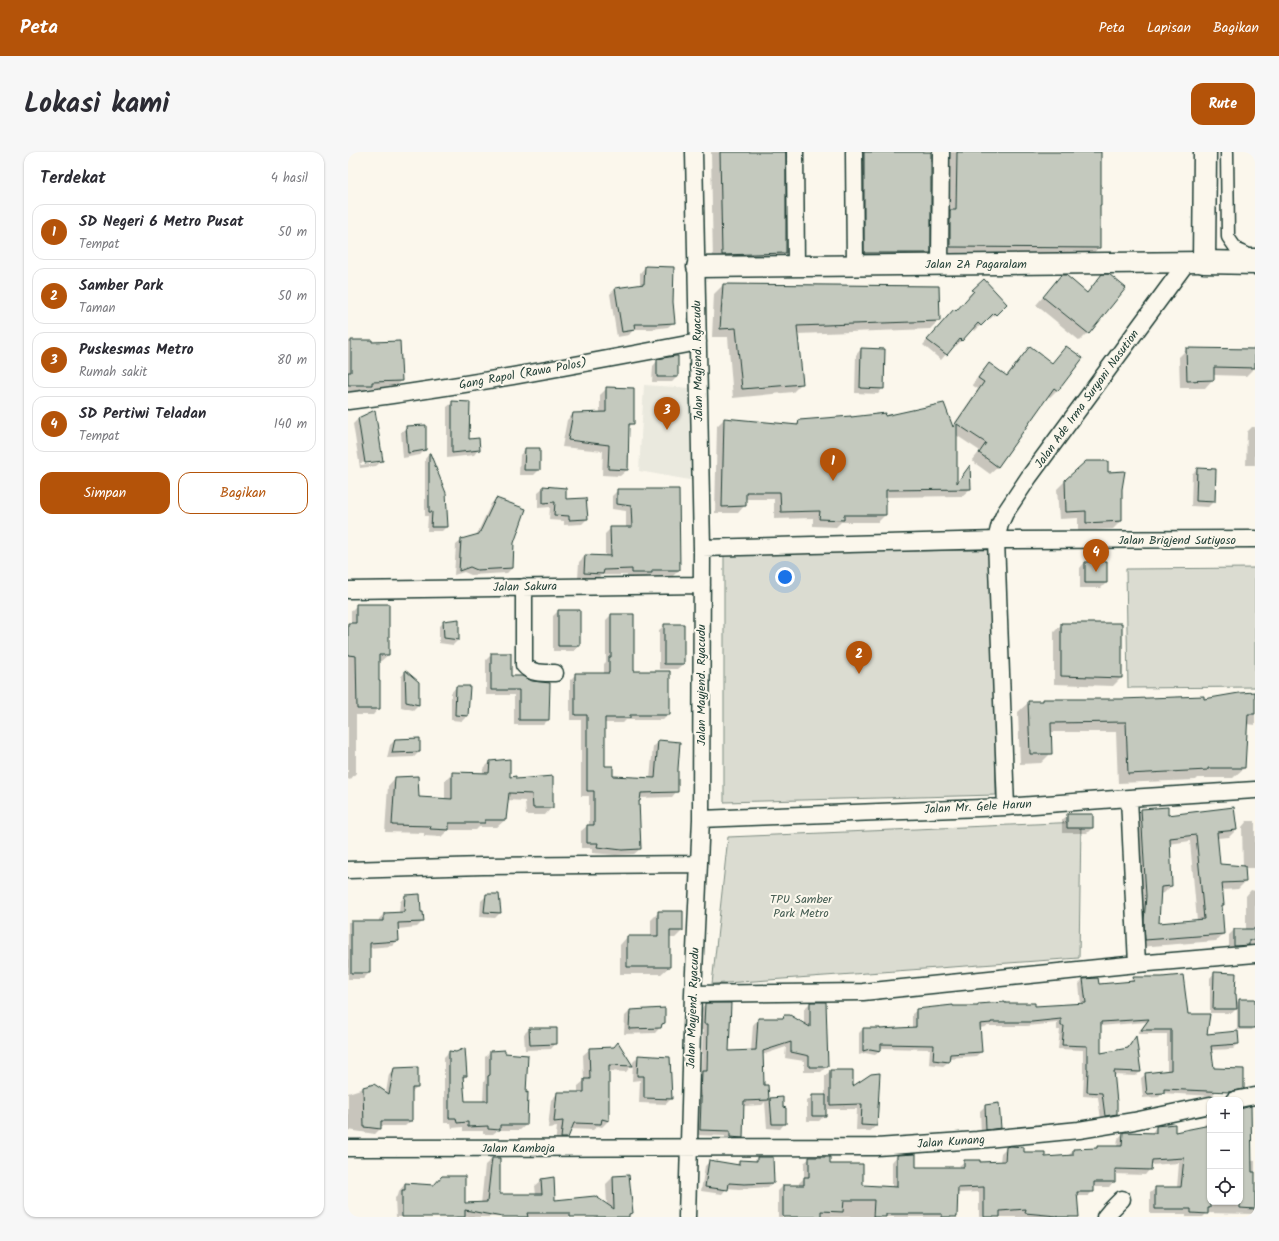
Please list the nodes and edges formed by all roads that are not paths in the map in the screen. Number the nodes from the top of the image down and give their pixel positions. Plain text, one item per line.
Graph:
1 (694, 152) edge
2 (795, 152) edge
3 (854, 152) edge
4 (941, 152) edge
5 (1205, 152) edge
6 (1227, 152) edge
7 (1255, 255) edge
8 (1196, 262) junction
9 (1255, 263) edge
10 (940, 264) junction
11 (855, 265) junction
12 (796, 266) junction
13 (697, 267) junction
14 (698, 342) junction
15 (348, 401) edge
16 (1255, 539) edge
17 (996, 540) junction
18 (702, 548) junction
19 (702, 585) junction
20 (524, 587) junction
21 (348, 590) edge
22 (555, 673) dead end
23 (1255, 790) edge
24 (1128, 798) junction
25 (1006, 807) junction
26 (701, 819) junction
27 (699, 864) junction
28 (348, 870) edge
29 (1255, 954) edge
30 (1137, 964) junction
31 (693, 994) junction
32 (1255, 1096) edge
33 (1243, 1098) edge
34 (1207, 1106) edge
35 (348, 1148) edge
36 (688, 1148) junction
37 (1122, 1200) dead end
38 (687, 1217) edge
39 (1105, 1217) edge

1 - 13 street, Jalan Mayjend. Ryacudu
2 - 12 street
3 - 11 street
4 - 10 street
5 - 8 main road
6 - 7 street
8 - 9 main road, Jalan ZA Pagaralam
8 - 10 street, Jalan ZA Pagaralam
8 - 17 street, Jalan Ade Irma Suryani Nasution
10 - 11 street, Jalan ZA Pagaralam
11 - 12 street, Jalan ZA Pagaralam
12 - 13 street, Jalan ZA Pagaralam
13 - 14 street, Jalan Mayjend. Ryacudu
14 - 15 street, Gang Rapol (Rawa Polos)
14 - 18 street, Jalan Mayjend. Ryacudu
16 - 17 street, Jalan Brigjend Sutiyoso
17 - 18 street, Jalan Brigjend Sutiyoso
17 - 25 street, Jalan Ade Irma Suryani Nasution
18 - 19 street, Jalan Mayjend. Ryacudu
19 - 20 street, Jalan Sakura
19 - 26 street, Jalan Mayjend. Ryacudu
20 - 21 street, Jalan Sakura
20 - 22 street
23 - 24 street, Jalan Mr. Gele Harun
24 - 25 street, Jalan Mr. Gele Harun
24 - 30 street
25 - 26 street, Jalan Mr. Gele Harun
26 - 27 street, Jalan Mayjend. Ryacudu
27 - 28 street
27 - 31 street, Jalan Mayjend. Ryacudu
29 - 30 street
30 - 31 street
31 - 36 street, Jalan Mayjend. Ryacudu
32 - 33 street
34 - 36 street, Jalan Kunang
35 - 36 street, Jalan Kamboja
36 - 38 street, Jalan Mayjend. Ryacudu
37 - 39 street

